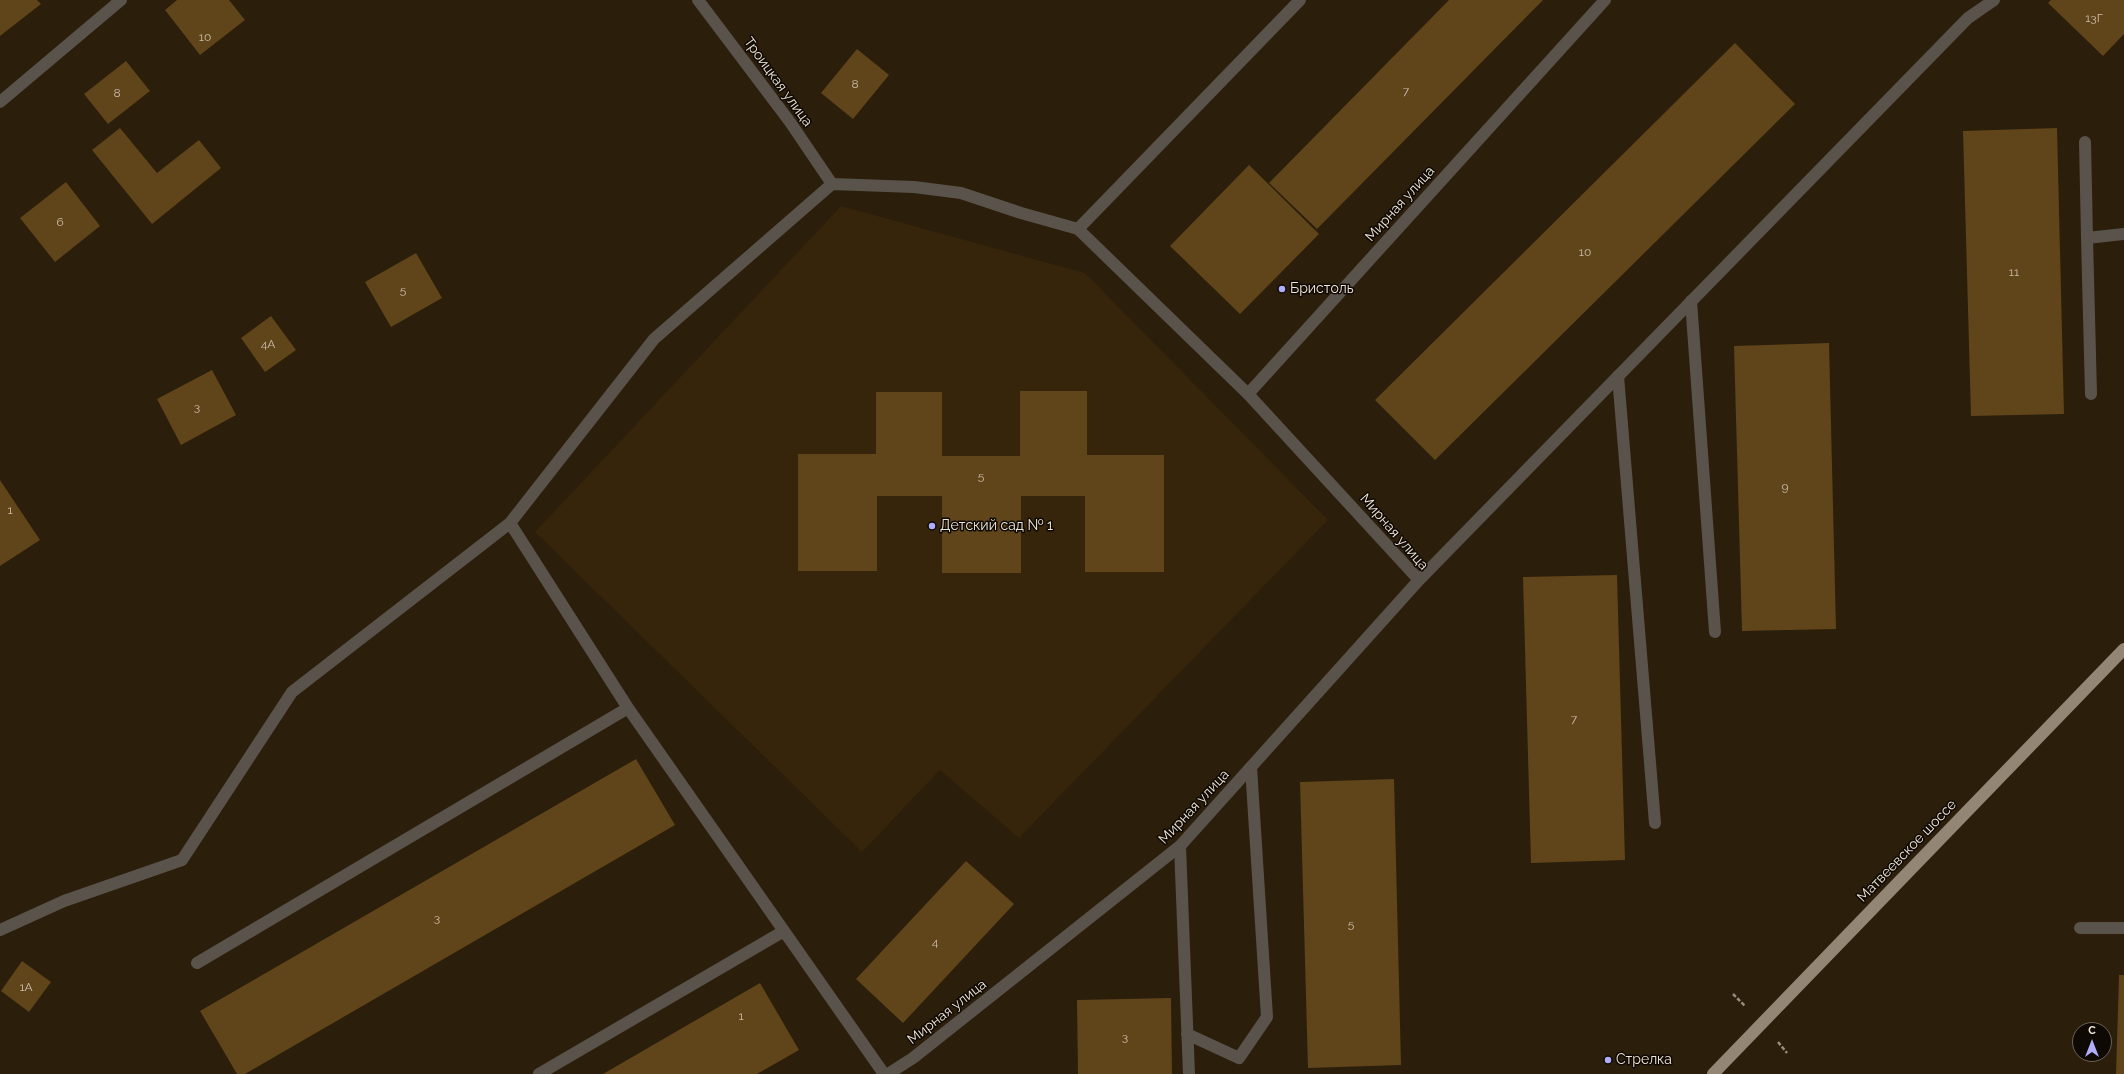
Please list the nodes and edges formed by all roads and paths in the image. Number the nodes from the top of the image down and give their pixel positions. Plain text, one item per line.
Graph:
1 (121, 0) edge
2 (698, 0) edge
3 (1300, 0) edge
4 (1605, 0) edge
5 (1994, 0) edge
6 (0, 102) edge
7 (2084, 142) dead end
8 (832, 184) junction
9 (1078, 229) junction
10 (2124, 234) edge
11 (2087, 238) junction
12 (1692, 301) junction
13 (1618, 376) junction
14 (1248, 394) junction
15 (2091, 394) dead end
16 (510, 524) junction
17 (1419, 580) junction
18 (1714, 632) dead end
19 (2124, 649) edge
20 (628, 708) junction
21 (1251, 767) junction
22 (1655, 823) dead end
23 (1180, 846) junction
24 (2080, 928) dead end
25 (2124, 928) edge
26 (0, 930) edge
27 (784, 931) junction
28 (197, 963) dead end
29 (1187, 1034) junction
30 (539, 1074) edge
31 (884, 1074) edge
32 (888, 1074) edge
33 (1189, 1074) edge
34 (1712, 1074) edge

1 - 6 street
2 - 8 street, Троицкая улица
3 - 9 street
4 - 14 street, Мирная улица
5 - 12 street
7 - 11 street
8 - 9 street
8 - 16 street
9 - 14 street
10 - 11 street
11 - 15 street
12 - 13 street
12 - 18 street
13 - 17 street
13 - 22 street
14 - 17 street, Мирная улица
16 - 20 street
16 - 26 street
17 - 21 street, Мирная улица
19 - 34 main road, Матвеевское шоссе
20 - 27 street
20 - 28 street
21 - 23 street, Мирная улица
21 - 29 street
23 - 29 street
23 - 32 street, Мирная улица
24 - 25 street
27 - 30 street
27 - 31 street
29 - 33 street

